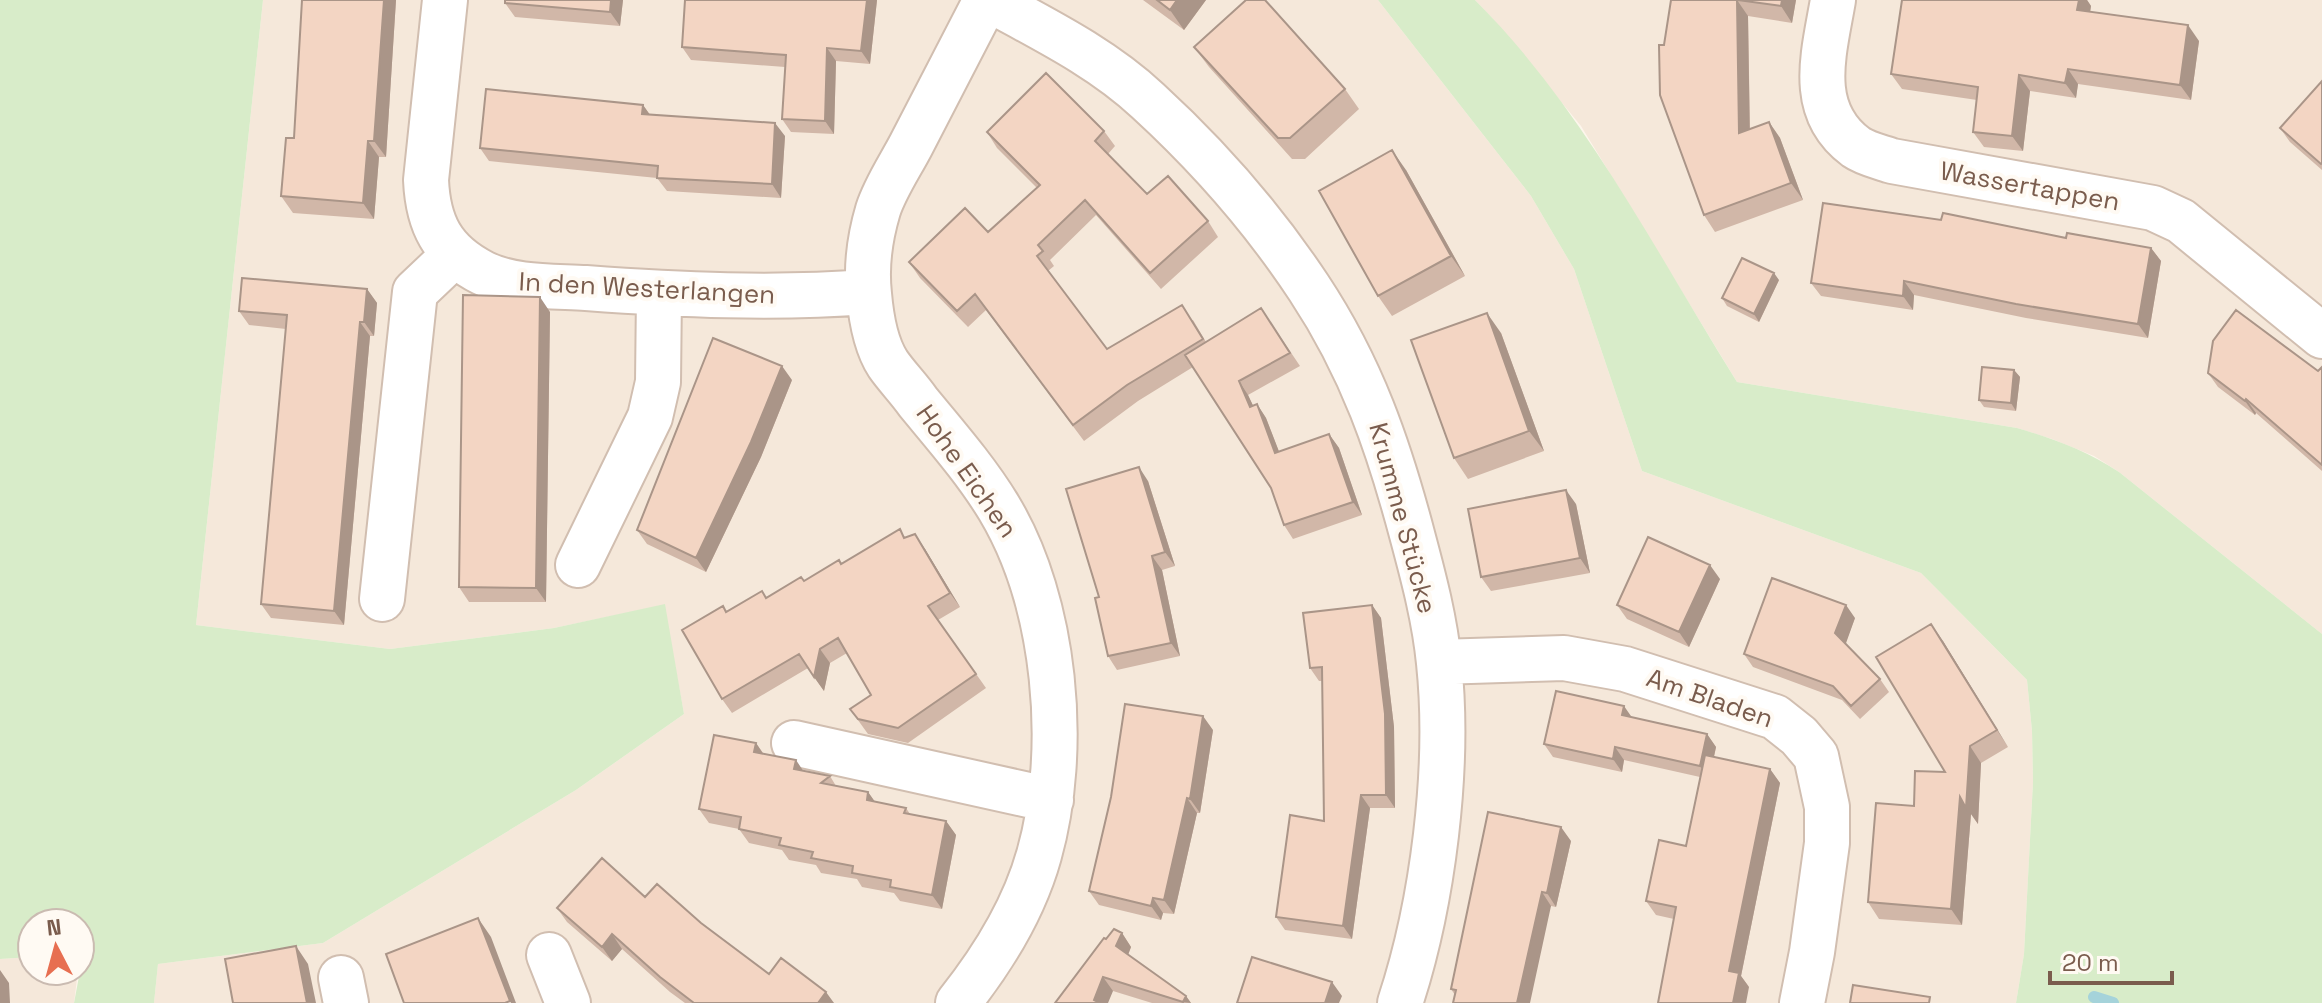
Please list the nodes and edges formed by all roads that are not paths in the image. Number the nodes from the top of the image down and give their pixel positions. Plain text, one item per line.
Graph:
1 (445, 0) edge
2 (988, 0) edge
3 (1833, 0) edge
4 (455, 254) junction
5 (868, 292) junction
6 (659, 293) junction
7 (2322, 336) edge
8 (578, 565) dead end
9 (382, 599) dead end
10 (1439, 662) junction
11 (794, 743) dead end
12 (1051, 800) junction
13 (549, 955) dead end
14 (568, 1003) edge
15 (958, 1003) edge
16 (1400, 1003) edge
17 (1802, 1003) edge

1 - 4 street, In den Westerlangen
2 - 5 street, Hohe Eichen
2 - 10 street, Krumme Stücke
3 - 7 street, Wassertappen
4 - 6 street, In den Westerlangen
4 - 9 street
5 - 6 street, In den Westerlangen
5 - 12 street, Hohe Eichen
6 - 8 street
10 - 16 street, Krumme Stücke
10 - 17 street, Am Bladen
11 - 12 street
12 - 15 street, Hohe Eichen
13 - 14 street

